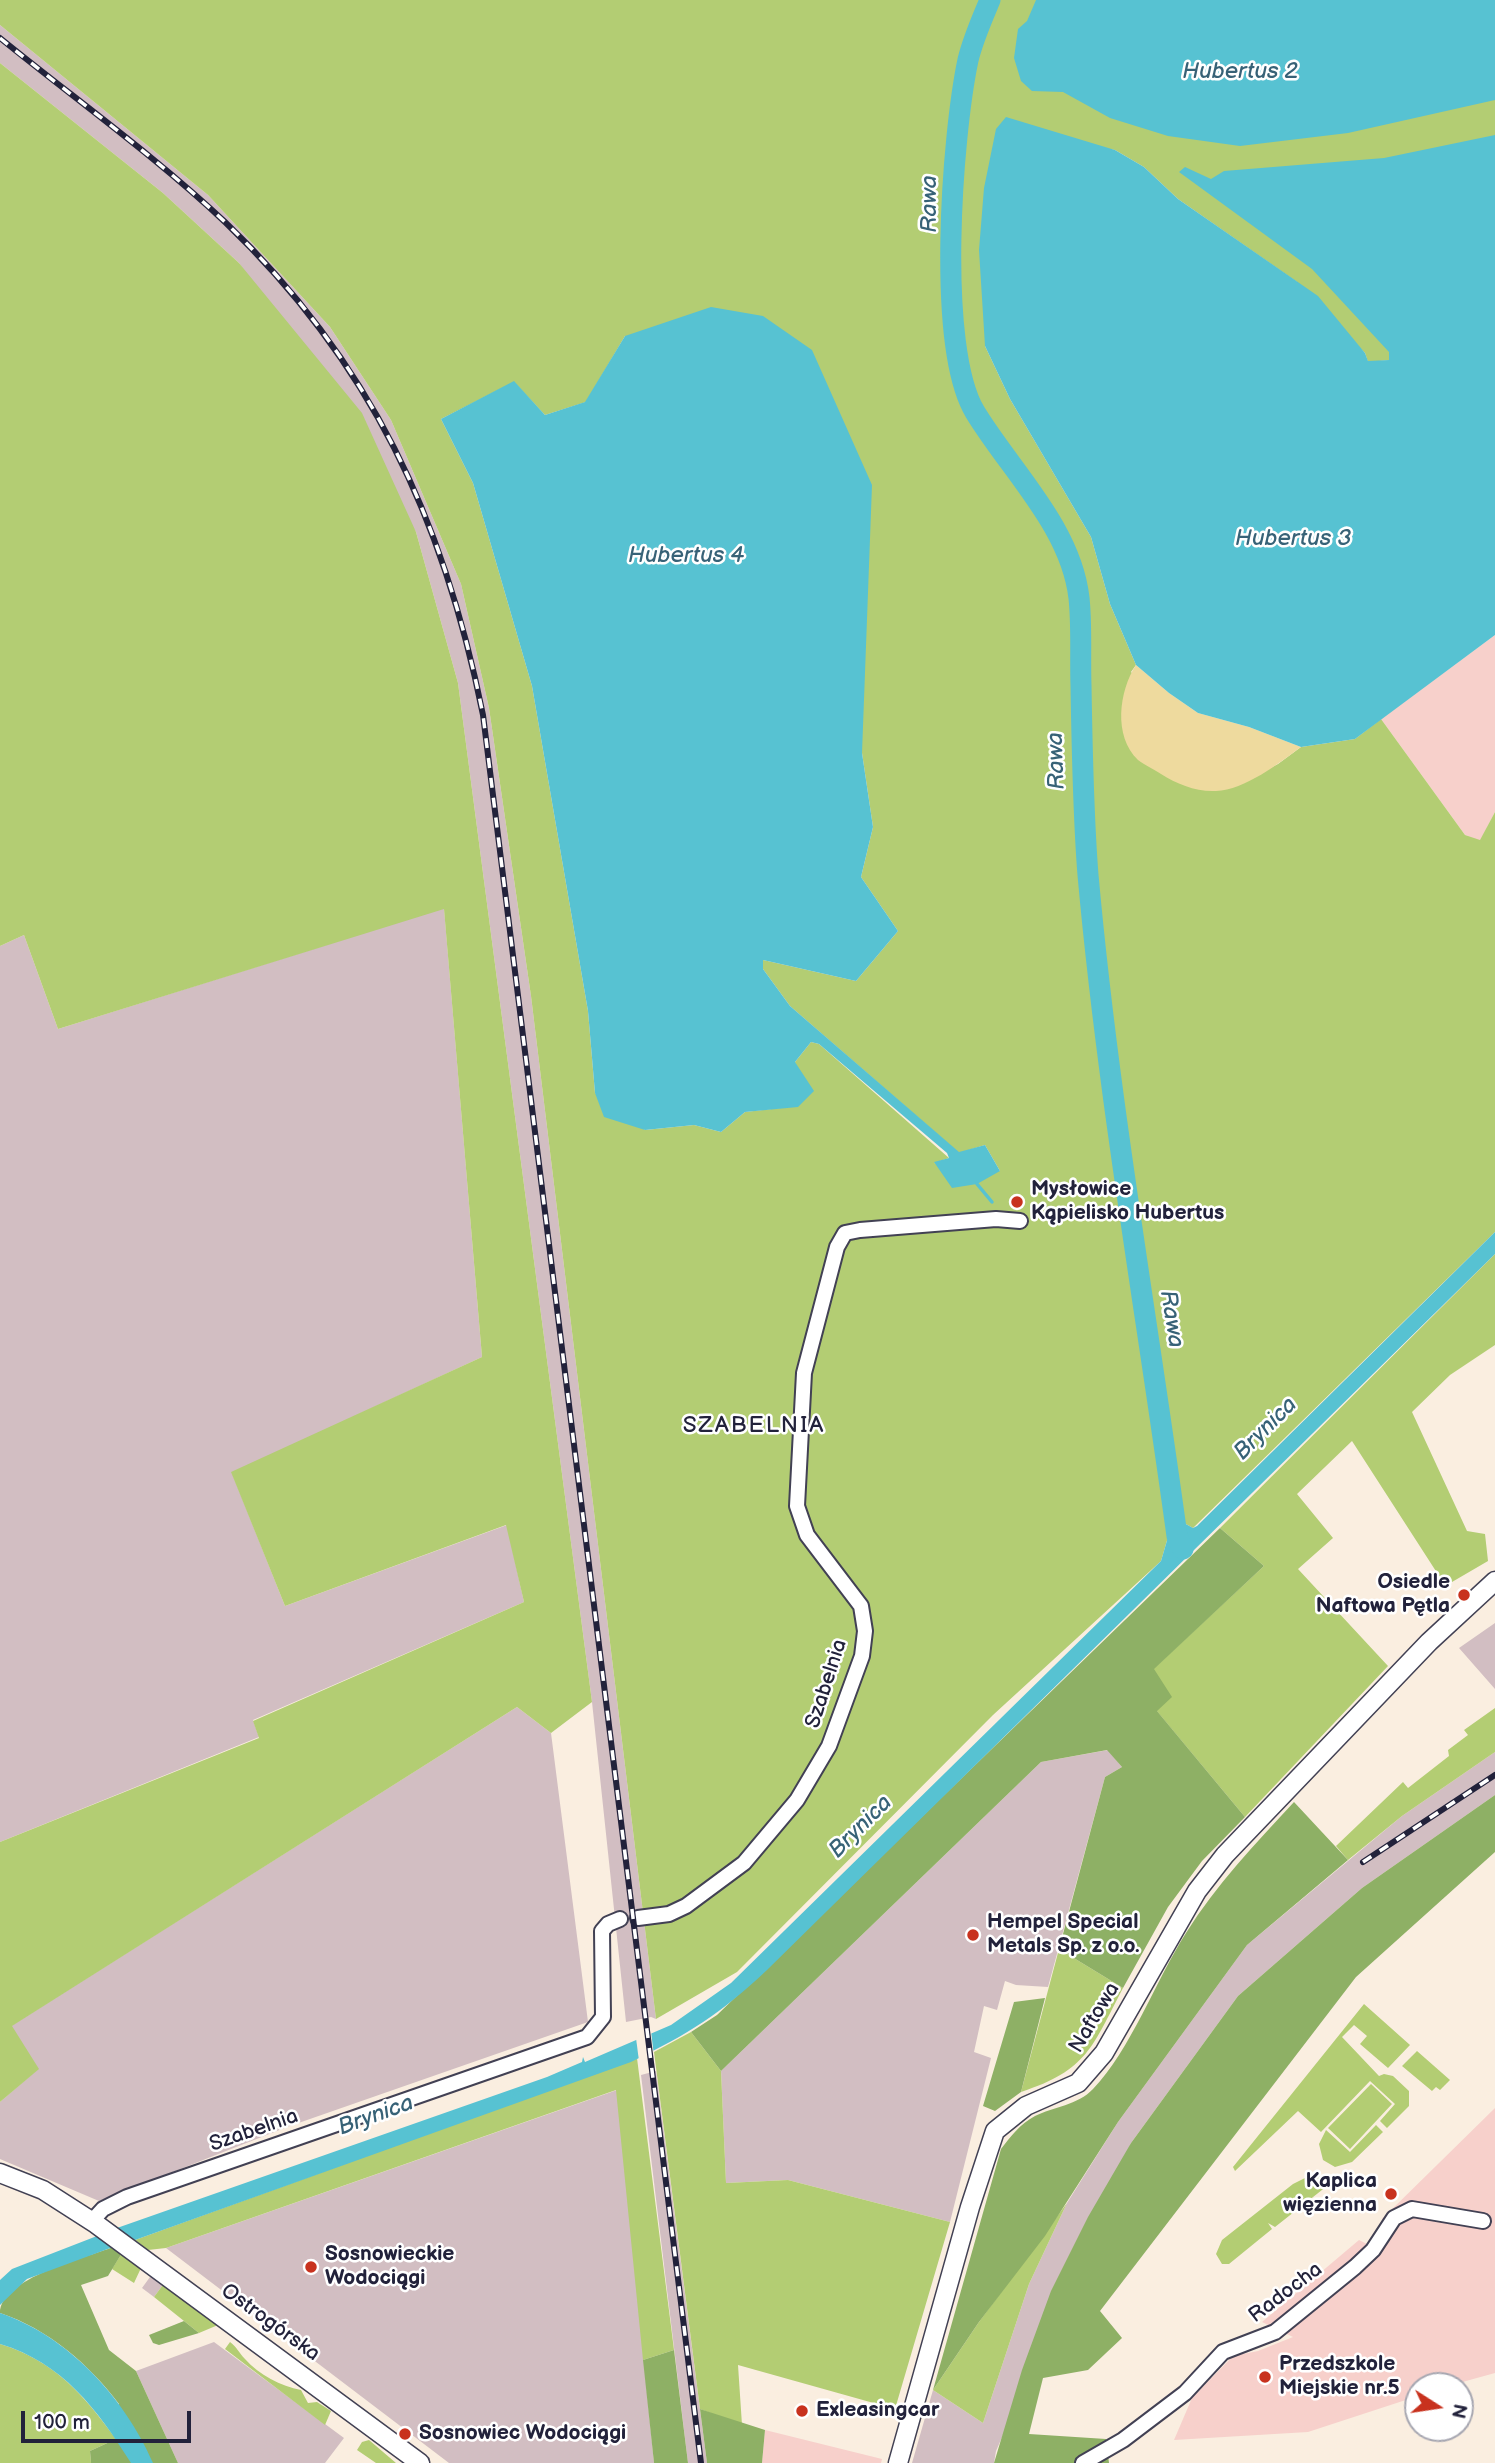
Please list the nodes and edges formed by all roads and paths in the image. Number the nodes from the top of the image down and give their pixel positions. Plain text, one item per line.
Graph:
1 (1020, 1221) dead end
2 (1495, 1581) edge
3 (638, 1918) dead end
4 (620, 1919) dead end
5 (0, 2173) edge
6 (1483, 2221) dead end
7 (94, 2223) junction
8 (420, 2463) edge
9 (898, 2463) edge
10 (1083, 2463) edge

1 - 3 street, Szabelnia
2 - 9 street, Naftowa
4 - 7 street, Szabelnia
5 - 7 street, Ostrogórska
6 - 10 street, Radocha
7 - 8 street, Ostrogórska

